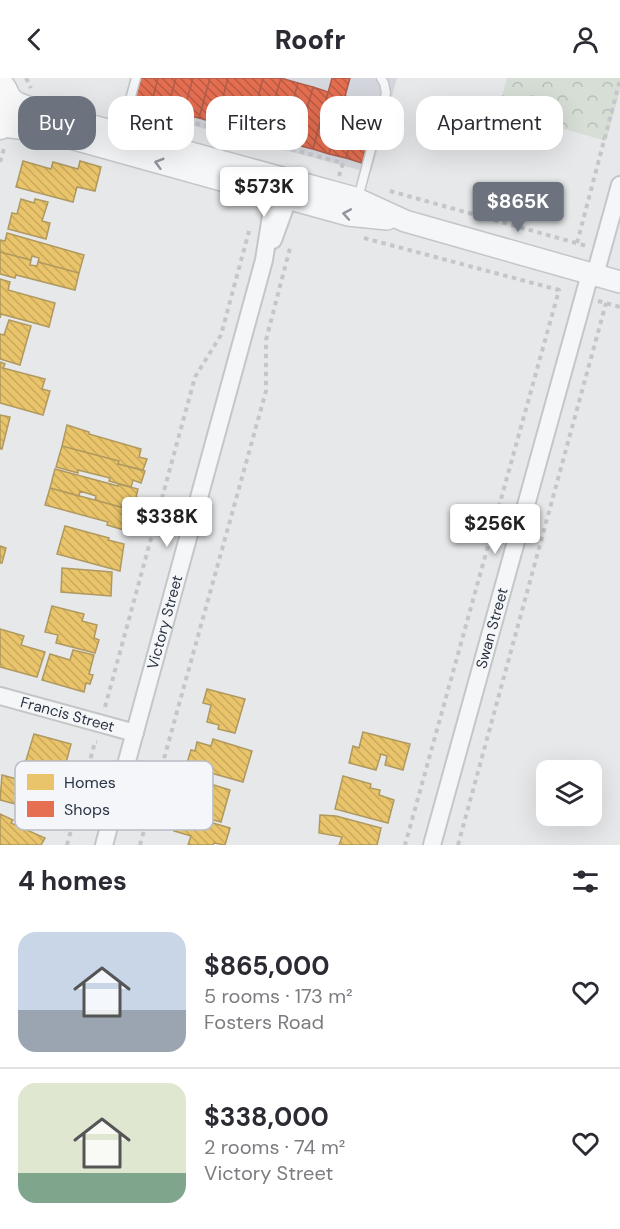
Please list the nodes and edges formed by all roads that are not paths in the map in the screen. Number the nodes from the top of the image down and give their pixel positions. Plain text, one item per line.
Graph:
1 (136, 78) edge
2 (381, 78) edge
3 (4, 87) edge
4 (131, 96) edge
5 (1, 126) edge
6 (108, 138) edge
7 (108, 140) edge
8 (142, 150) edge
9 (620, 185) edge
10 (280, 197) junction
11 (357, 199) junction
12 (405, 221) junction
13 (593, 274) junction
14 (620, 282) edge
15 (0, 696) edge
16 (135, 733) junction
17 (127, 761) edge
18 (108, 830) edge
19 (104, 845) edge
20 (432, 845) edge

1 - 4 lane
2 - 11 lane
3 - 5 main road
3 - 6 street
5 - 7 street
8 - 10 street
9 - 13 street, Swan Street
10 - 11 street
12 -> 10 street
10 - 16 street, Victory Street
11 - 12 street
12 - 13 street
13 - 14 street
13 - 20 street, Swan Street
15 - 16 street, Francis Street
16 - 17 street, Victory Street
18 - 19 street, Victory Street

